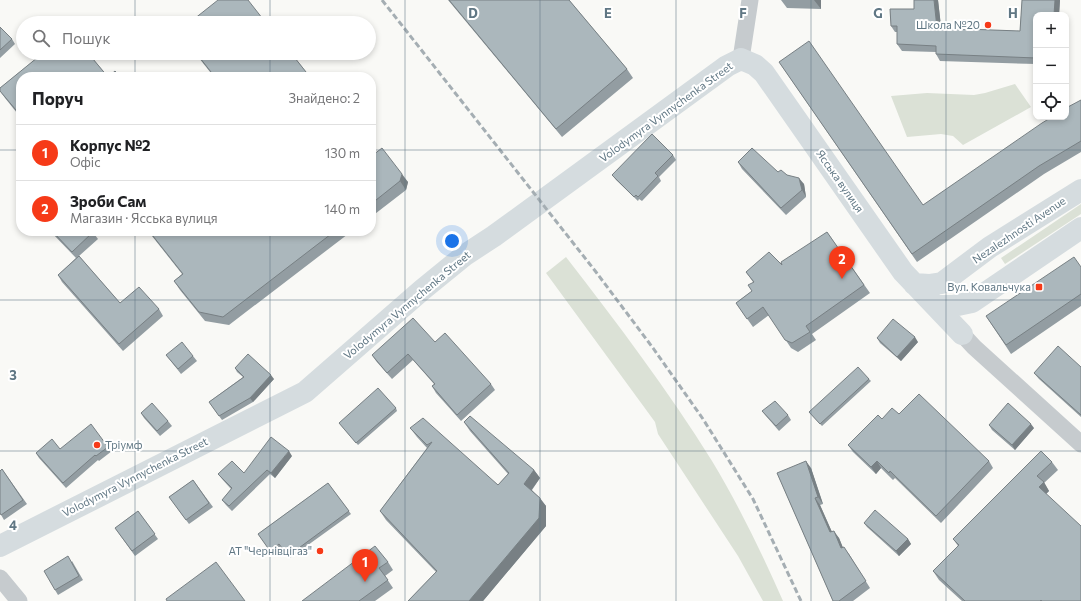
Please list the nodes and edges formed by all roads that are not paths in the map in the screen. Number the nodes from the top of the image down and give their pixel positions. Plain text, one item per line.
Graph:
1 (750, 0) edge
2 (741, 59) junction
3 (1081, 190) edge
4 (1081, 228) edge
5 (914, 284) junction
6 (972, 302) junction
7 (938, 306) junction
8 (962, 334) junction
9 (1081, 444) edge
10 (0, 546) edge
11 (0, 578) edge
12 (19, 601) edge

1 - 2 street, Volodymyra Vynnychenka Street
2 - 5 main road, Ясська вулиця
2 - 10 main road, Volodymyra Vynnychenka Street
3 - 5 main road, Nezalezhnosti Avenue
4 - 6 main road
5 - 7 main road, Ясська вулиця
6 - 7 main road
6 - 8 main road
7 - 8 main road, Ясська вулиця
8 - 9 street
11 - 12 street

